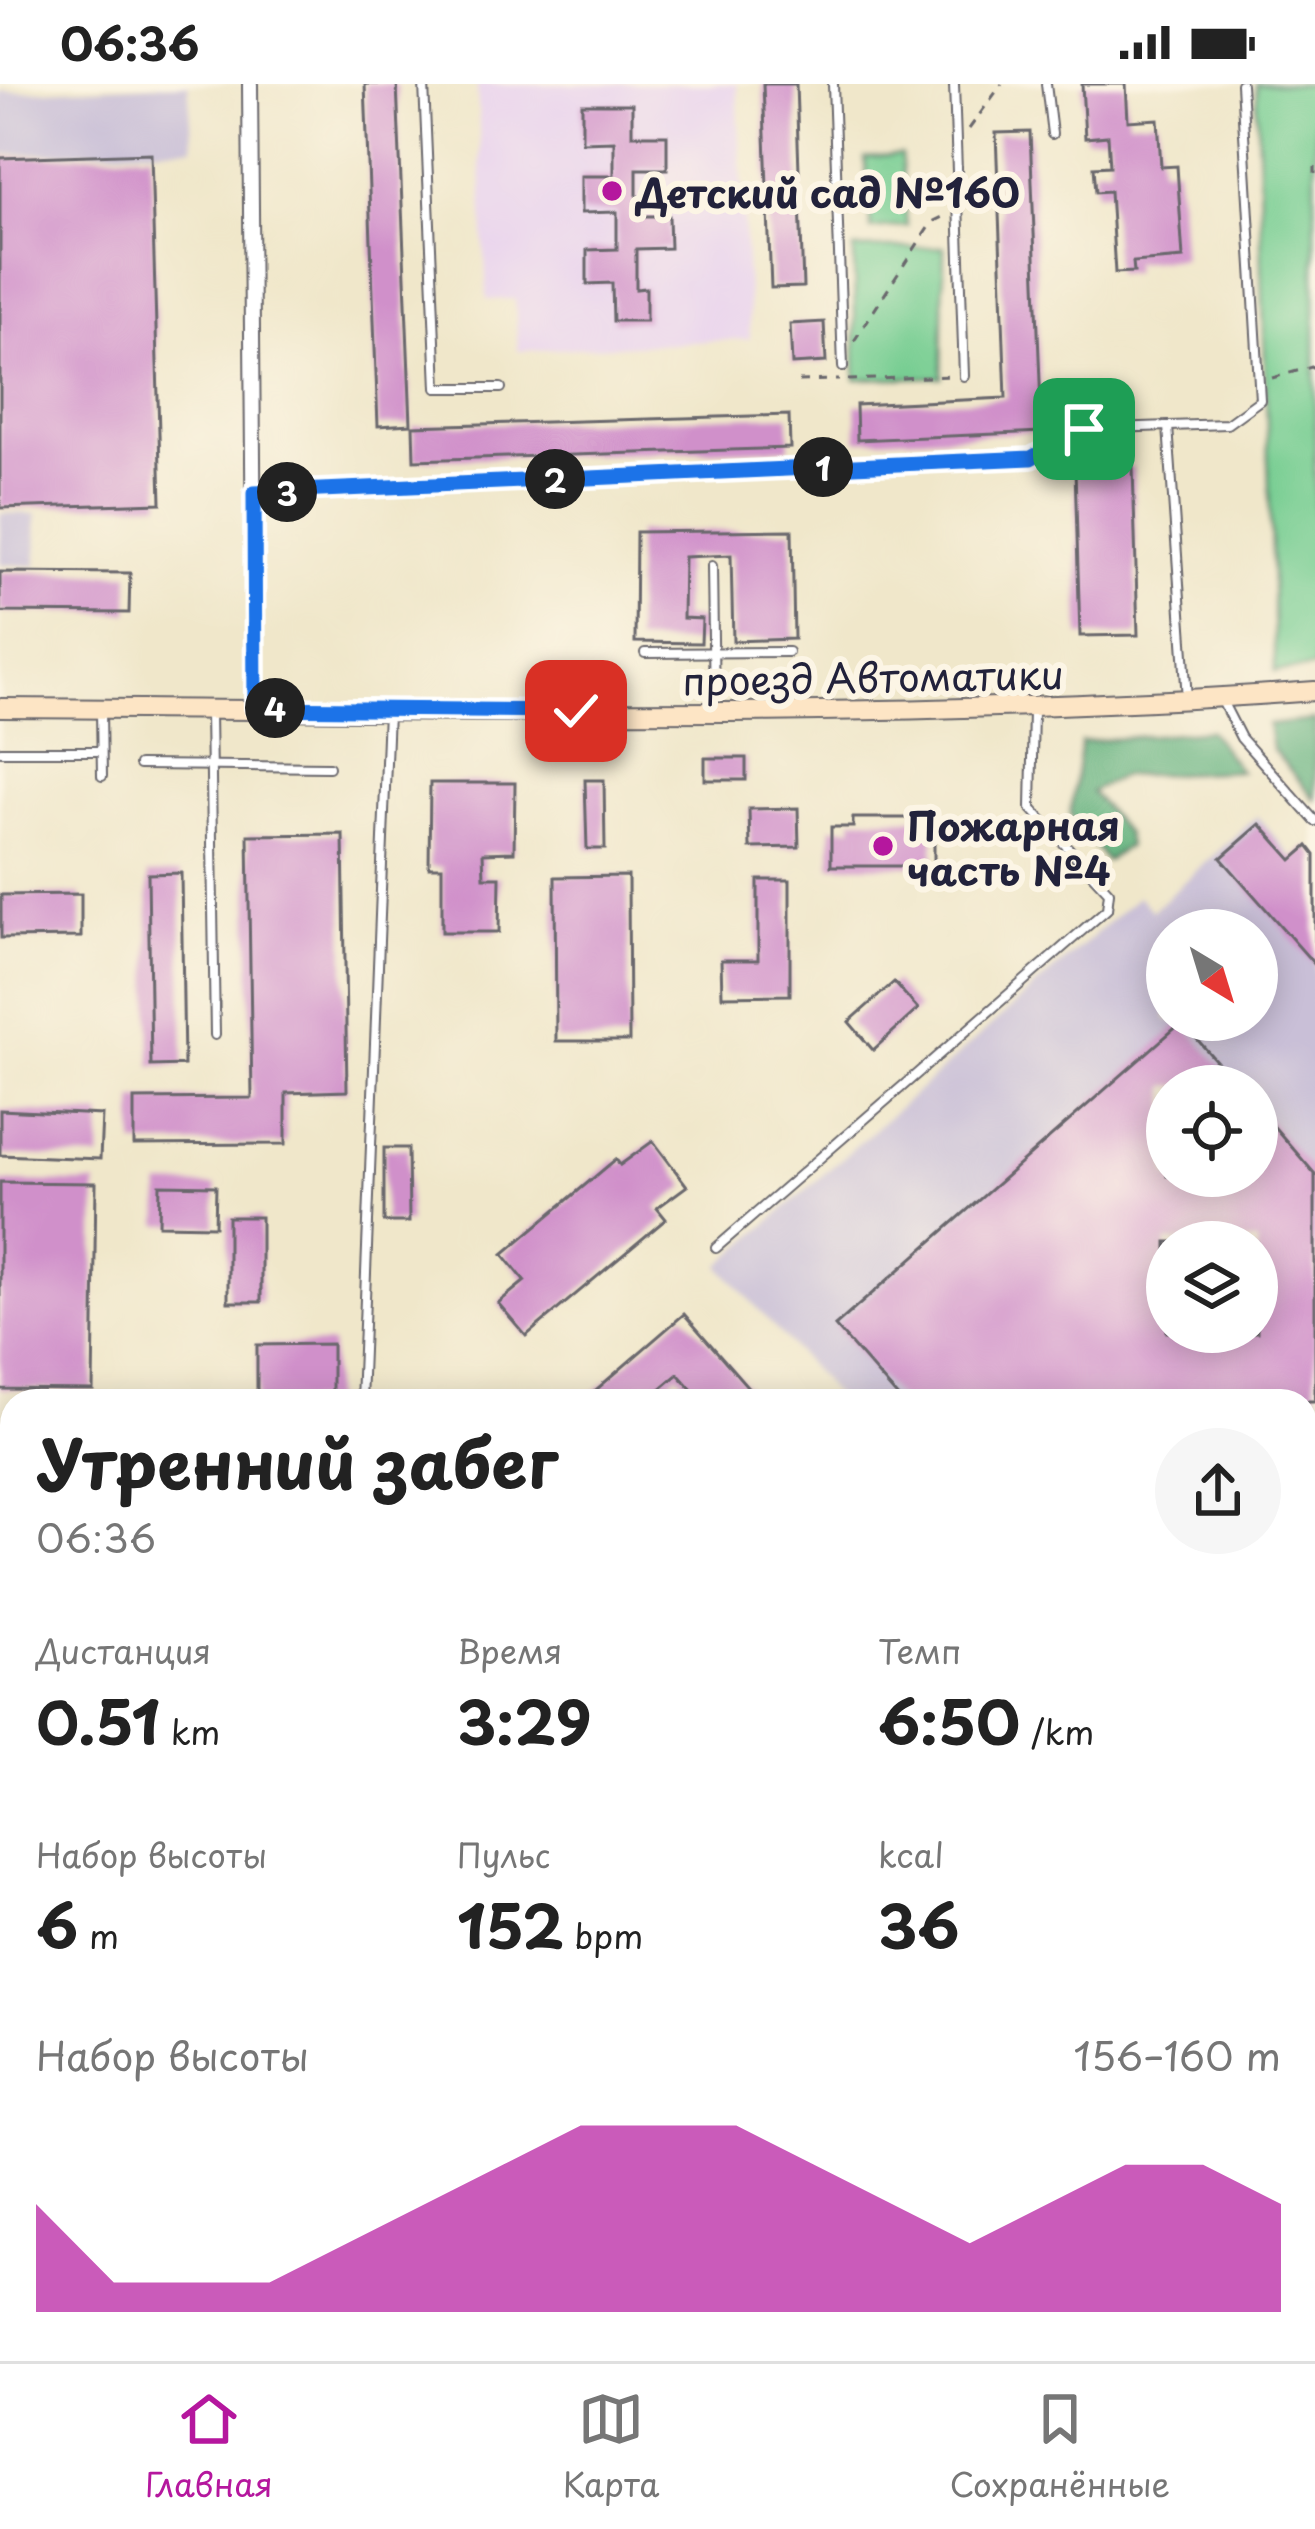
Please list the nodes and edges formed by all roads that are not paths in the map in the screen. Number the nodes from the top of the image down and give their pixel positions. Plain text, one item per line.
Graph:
1 (250, 84) edge
2 (424, 84) edge
3 (833, 84) edge
4 (955, 84) edge
5 (1046, 84) edge
6 (1241, 84) edge
7 (1052, 134) dead end
8 (843, 367) road end
9 (964, 376) road end
10 (501, 388) dead end
11 (1168, 426) junction
12 (254, 493) junction
13 (712, 566) dead end
14 (713, 652) junction
15 (788, 652) dead end
16 (645, 653) dead end
17 (1315, 691) edge
18 (1220, 698) junction
19 (1187, 700) junction
20 (0, 708) edge
21 (100, 708) junction
22 (255, 708) junction
23 (210, 709) junction
24 (1033, 709) junction
25 (388, 710) junction
26 (714, 712) junction
27 (1, 751) edge
28 (101, 751) junction
29 (140, 765) dead end
30 (211, 765) junction
31 (328, 767) dead end
32 (101, 776) dead end
33 (1315, 821) edge
34 (215, 1035) dead end
35 (716, 1248) dead end
36 (361, 1389) edge

1 - 12 street
2 - 10 lane
3 - 8 lane
4 - 9 lane
5 - 7 lane
6 - 11 lane
11 - 12 lane
11 - 19 lane
12 - 22 street
13 - 14 lane
14 - 15 lane
14 - 16 lane
14 - 26 lane
17 - 18 main road, проезд Автоматики
18 - 19 main road, проезд Автоматики
18 - 33 lane
19 - 24 main road, проезд Автоматики
20 - 21 main road, проезд Автоматики
21 - 23 main road, проезд Автоматики
21 - 28 lane
22 - 23 main road, проезд Автоматики
22 - 25 main road, проезд Автоматики
23 - 30 lane
24 - 26 main road, проезд Автоматики
24 - 35 lane
25 - 26 main road, проезд Автоматики
25 - 36 lane
27 - 28 lane
28 - 32 lane
29 - 30 lane
30 - 31 lane
30 - 34 lane

